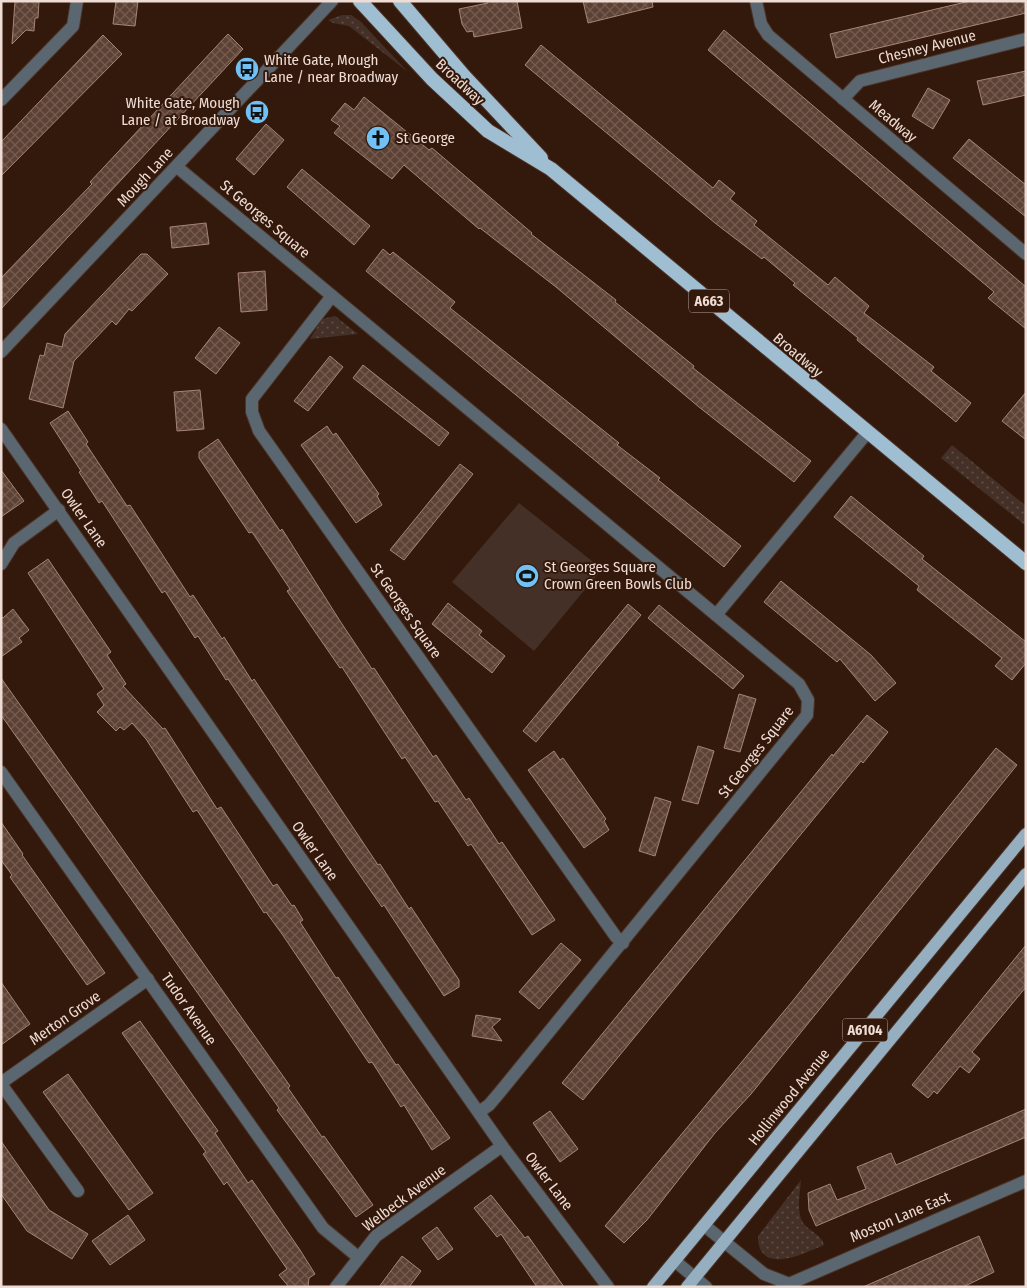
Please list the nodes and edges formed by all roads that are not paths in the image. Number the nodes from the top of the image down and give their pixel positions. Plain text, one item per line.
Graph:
1 (77, 1) edge
2 (332, 1) edge
3 (360, 1) edge
4 (756, 1) edge
5 (404, 3) edge
6 (1026, 39) edge
7 (843, 99) junction
8 (1, 100) edge
9 (177, 167) junction
10 (551, 169) junction
11 (1026, 254) edge
12 (332, 296) junction
13 (1, 352) edge
14 (1, 429) edge
15 (867, 433) junction
16 (59, 510) junction
17 (1026, 563) edge
18 (1, 564) edge
19 (716, 615) junction
20 (1, 772) edge
21 (1026, 834) edge
22 (1026, 874) edge
23 (623, 943) junction
24 (148, 979) junction
25 (1, 1084) edge
26 (479, 1112) junction
27 (502, 1146) junction
28 (1026, 1181) edge
29 (78, 1191) dead end
30 (705, 1226) junction
31 (724, 1241) junction
32 (358, 1257) junction
33 (675, 1261) junction
34 (691, 1282) edge
35 (786, 1285) edge
36 (336, 1287) edge
37 (608, 1287) edge
38 (653, 1287) edge
39 (706, 1287) edge

1 - 8 street
2 - 9 street, Mough Lane
3 - 10 highway, Broadway / A663
4 - 7 street, Meadway
5 - 10 highway, Broadway / A663
6 - 7 street, Chesney Avenue
7 - 11 street, Meadway
9 - 12 street, St Georges Square
9 - 13 street, Mough Lane
10 - 15 highway, Broadway / A663
12 - 19 street, St Georges Square
12 - 23 street, St Georges Square
14 - 16 street, Owler Lane
15 - 17 highway, Broadway / A663
15 - 19 street
16 - 18 street
16 - 26 street, Owler Lane
19 - 23 street, St Georges Square
20 - 24 street, Tudor Avenue
21 - 30 main road, Hollinwood Avenue / A6104
22 - 31 main road, A6104
23 - 26 street, St Georges Square
24 - 25 street, Merton Grove
24 - 32 street, Tudor Avenue
25 - 29 street, Merton Grove
26 - 27 street, Owler Lane
27 - 32 street, Welbeck Avenue
27 - 37 street, Owler Lane
28 - 35 street, Moston Lane East
30 - 31 street, Moston Lane East
30 - 33 main road, Hollinwood Avenue / A6104
31 - 34 main road, A6104
31 - 35 street, Moston Lane East
32 - 36 street, Welbeck Avenue
33 - 34 street
33 - 38 main road, Hollinwood Avenue / A6104
34 - 39 street

